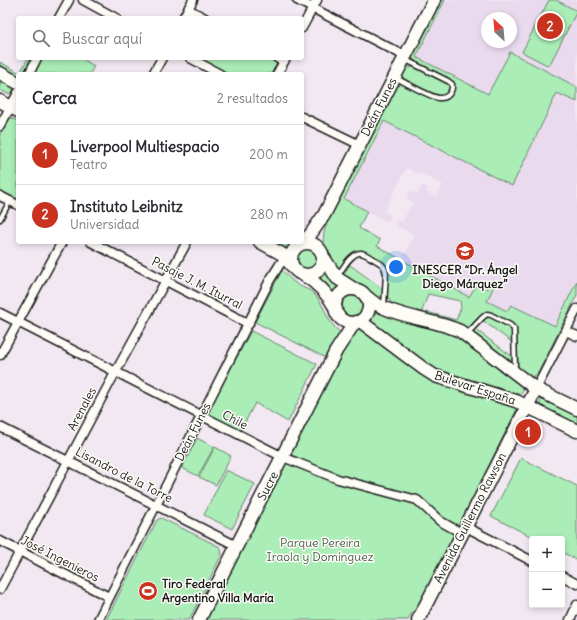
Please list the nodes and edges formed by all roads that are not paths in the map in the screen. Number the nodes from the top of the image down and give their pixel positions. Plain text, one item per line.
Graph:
1 (69, 0) edge
2 (83, 0) edge
3 (193, 0) edge
4 (297, 0) edge
5 (317, 0) edge
6 (434, 0) edge
7 (188, 9) junction
8 (312, 9) junction
9 (60, 16) edge
10 (112, 16) edge
11 (184, 16) edge
12 (201, 16) edge
13 (304, 24) edge
14 (404, 57) junction
15 (36, 60) edge
16 (161, 60) edge
17 (194, 60) edge
18 (282, 60) edge
19 (29, 72) edge
20 (154, 72) edge
21 (216, 72) edge
22 (279, 72) edge
23 (0, 73) edge
24 (394, 77) junction
25 (16, 82) edge
26 (16, 96) edge
27 (10, 106) edge
28 (304, 118) edge
29 (0, 126) edge
30 (360, 145) junction
31 (0, 196) edge
32 (10, 201) junction
33 (16, 204) edge
34 (324, 215) junction
35 (0, 219) edge
36 (61, 244) edge
37 (95, 244) edge
38 (186, 244) edge
39 (264, 244) edge
40 (309, 246) edge
41 (285, 258) junction
42 (299, 272) junction
43 (336, 278) junction
44 (166, 281) junction
45 (354, 289) junction
46 (367, 297) junction
47 (383, 308) junction
48 (577, 309) edge
49 (0, 313) edge
50 (339, 314) junction
51 (357, 321) junction
52 (18, 322) junction
53 (249, 324) junction
54 (566, 331) junction
55 (466, 336) junction
56 (577, 336) edge
57 (336, 351) junction
58 (0, 355) edge
59 (115, 372) junction
60 (516, 374) junction
61 (536, 389) junction
62 (527, 405) junction
63 (577, 409) edge
64 (201, 416) junction
65 (0, 427) edge
66 (577, 431) edge
67 (283, 457) junction
68 (69, 461) junction
69 (156, 505) junction
70 (464, 530) junction
71 (0, 541) edge
72 (237, 546) junction
73 (20, 551) junction
74 (529, 560) edge
75 (565, 578) edge
76 (577, 584) edge
77 (0, 588) edge
78 (109, 598) junction
79 (577, 605) edge
80 (98, 620) edge
81 (199, 620) edge
82 (418, 620) edge
83 (570, 620) edge

1 - 9 street
2 - 10 street
3 - 7 street
4 - 8 street
5 - 8 street
6 - 14 main road, Deán Funes
7 - 11 street
7 - 12 street
8 - 13 street
8 - 14 street
14 - 24 main road, Deán Funes
14 - 24 lane
15 - 19 street
16 - 20 street
17 - 21 street
18 - 22 street
23 - 25 main road
24 - 30 main road, Deán Funes
26 - 27 street
27 - 29 street
28 - 30 street
30 - 34 main road, Deán Funes
31 - 32 street
32 - 33 street
32 - 35 lane
34 - 40 main road, Deán Funes
34 - 40 main road, Deán Funes
36 - 52 street
37 - 44 street, Pasaje J. M. Iturral
38 - 44 street, Arenales
39 - 41 main road
40 - 41 street, Deán Funes
40 - 42 main road
40 - 42 main road
40 - 43 main road
41 - 42 main road
41 - 53 street, Deán Funes
42 - 50 main road
43 - 45 main road
43 - 47 lane
44 - 53 street, Pasaje J. M. Iturral
44 - 59 street, Arenales
45 - 46 main road
45 - 50 main road
46 - 47 main road, Bulevar España
46 - 51 main road
47 - 55 main road, Bulevar España
48 - 54 street, Avenida Guillermo Rawson
49 - 52 street, Chile
50 - 51 main road
50 - 57 main road, Sucre
51 - 57 main road, Sucre
51 - 62 main road, Bulevar España
52 - 58 street
52 - 59 street, Chile
53 - 64 street, Deán Funes
54 - 56 street
54 - 61 street, Avenida Guillermo Rawson
55 - 60 main road, Bulevar España
55 - 60 lane
57 - 67 main road, Sucre
59 - 64 street, Chile
59 - 68 street, Arenales
60 - 61 main road, Bulevar España
61 - 62 main road, Avenida Guillermo Rawson
61 - 63 main road, Bulevar España
62 - 66 main road, Bulevar España
62 - 70 main road, Avenida Guillermo Rawson
64 - 67 street, Chile
64 - 69 street, Deán Funes
65 - 68 street, Lisandro de la Torre
67 - 70 street, Chile
67 - 72 main road, Sucre
68 - 69 street, Lisandro de la Torre
68 - 73 street, Arenales
69 - 72 street, Lisandro de la Torre
69 - 78 street, Deán Funes
70 - 74 street, Chile
70 - 82 main road, Avenida Guillermo Rawson
71 - 73 street, José Ingenieros
72 - 81 main road, Sucre
73 - 77 street, Arenales
73 - 78 street, José Ingenieros
75 - 76 street
78 - 80 street, Deán Funes
79 - 83 street

